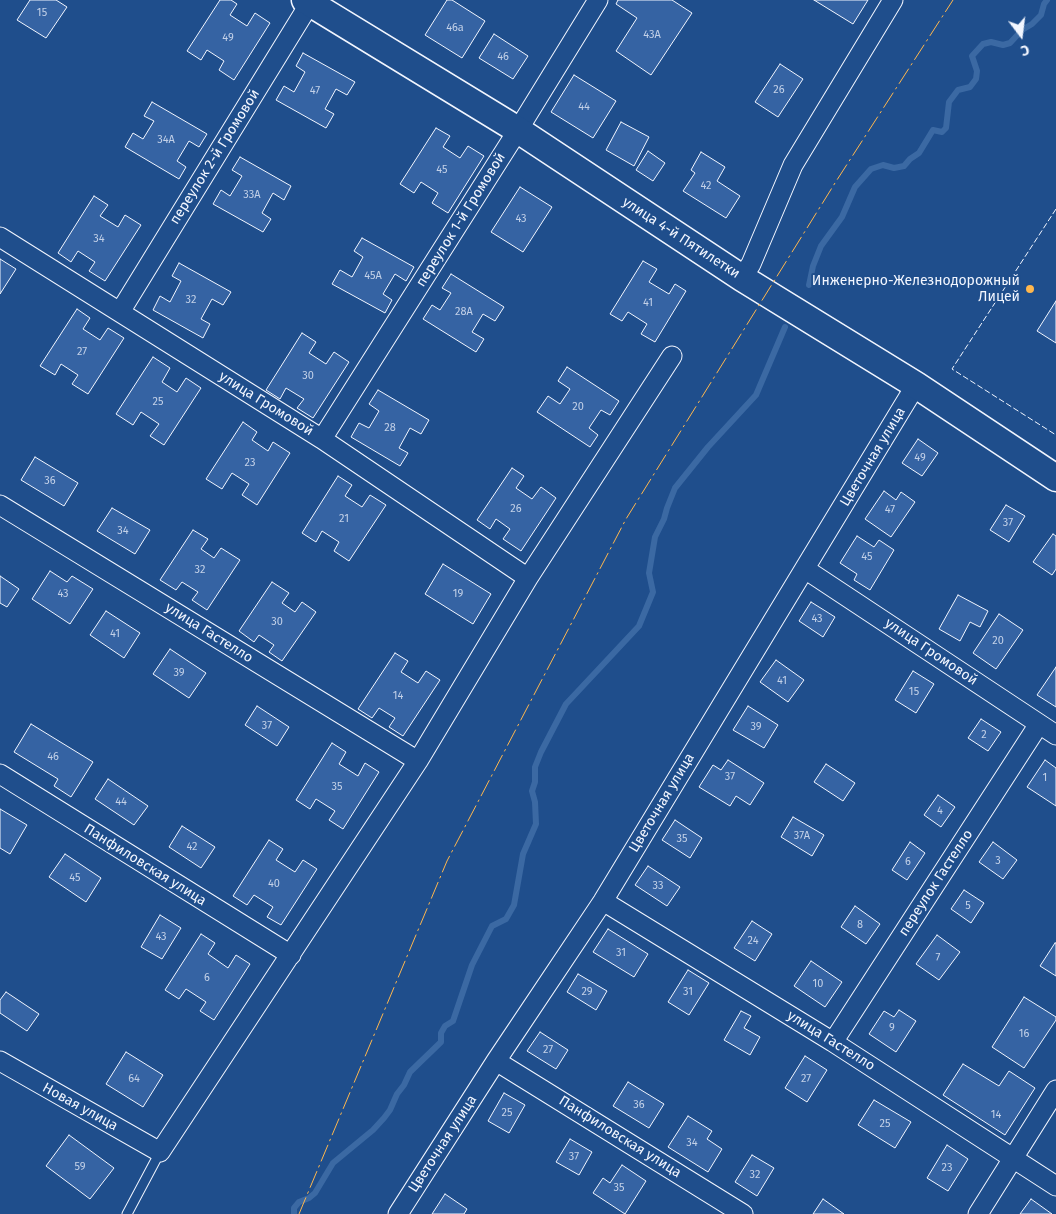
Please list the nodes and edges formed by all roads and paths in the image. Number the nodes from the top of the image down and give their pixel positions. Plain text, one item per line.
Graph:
1 (598, 0) edge
2 (894, 0) edge
3 (308, 2) edge
4 (518, 130) junction
5 (0, 237) edge
6 (742, 278) junction
7 (120, 312) junction
8 (672, 356) dead end
9 (916, 386) junction
10 (322, 439) junction
11 (1056, 478) edge
12 (0, 505) edge
13 (805, 569) junction
14 (528, 578) junction
15 (1039, 724) junction
16 (1056, 736) edge
17 (418, 761) junction
18 (0, 774) edge
19 (603, 901) junction
20 (291, 955) junction
21 (833, 1042) junction
22 (0, 1061) edge
23 (496, 1061) junction
24 (1056, 1090) edge
25 (160, 1152) junction
26 (1012, 1159) junction
27 (1056, 1186) edge
28 (127, 1214) edge
29 (398, 1214) edge
30 (743, 1214) edge
31 (978, 1214) edge

1 - 4 street, переулок 1-й Громовой
2 - 6 street
3 - 4 street, улица 4-й Пятилетки
3 - 7 street, переулок 2-й Громовой
4 - 6 street, улица 4-й Пятилетки
4 - 10 street, переулок 1-й Громовой
5 - 7 street, улица Громовой
6 - 9 street, улица 4-й Пятилетки
7 - 10 street, улица Громовой
8 - 14 street
9 - 11 street, улица 4-й Пятилетки
9 - 13 street, Цветочная улица
10 - 14 street, улица Громовой
12 - 17 street, улица Гастелло
13 - 15 street, улица Громовой
13 - 19 street, Цветочная улица
14 - 17 street
15 - 16 street, улица Громовой
15 - 21 street, переулок Гастелло
17 - 20 street
18 - 20 street, Панфиловская улица
19 - 21 street, улица Гастелло
19 - 23 street, Цветочная улица
20 - 25 street
21 - 26 street, улица Гастелло
22 - 25 street, Новая улица
23 - 29 street, Цветочная улица
23 - 30 street, Панфиловская улица
24 - 26 street
25 - 28 lane
26 - 27 street, улица Гастелло
26 - 31 street

